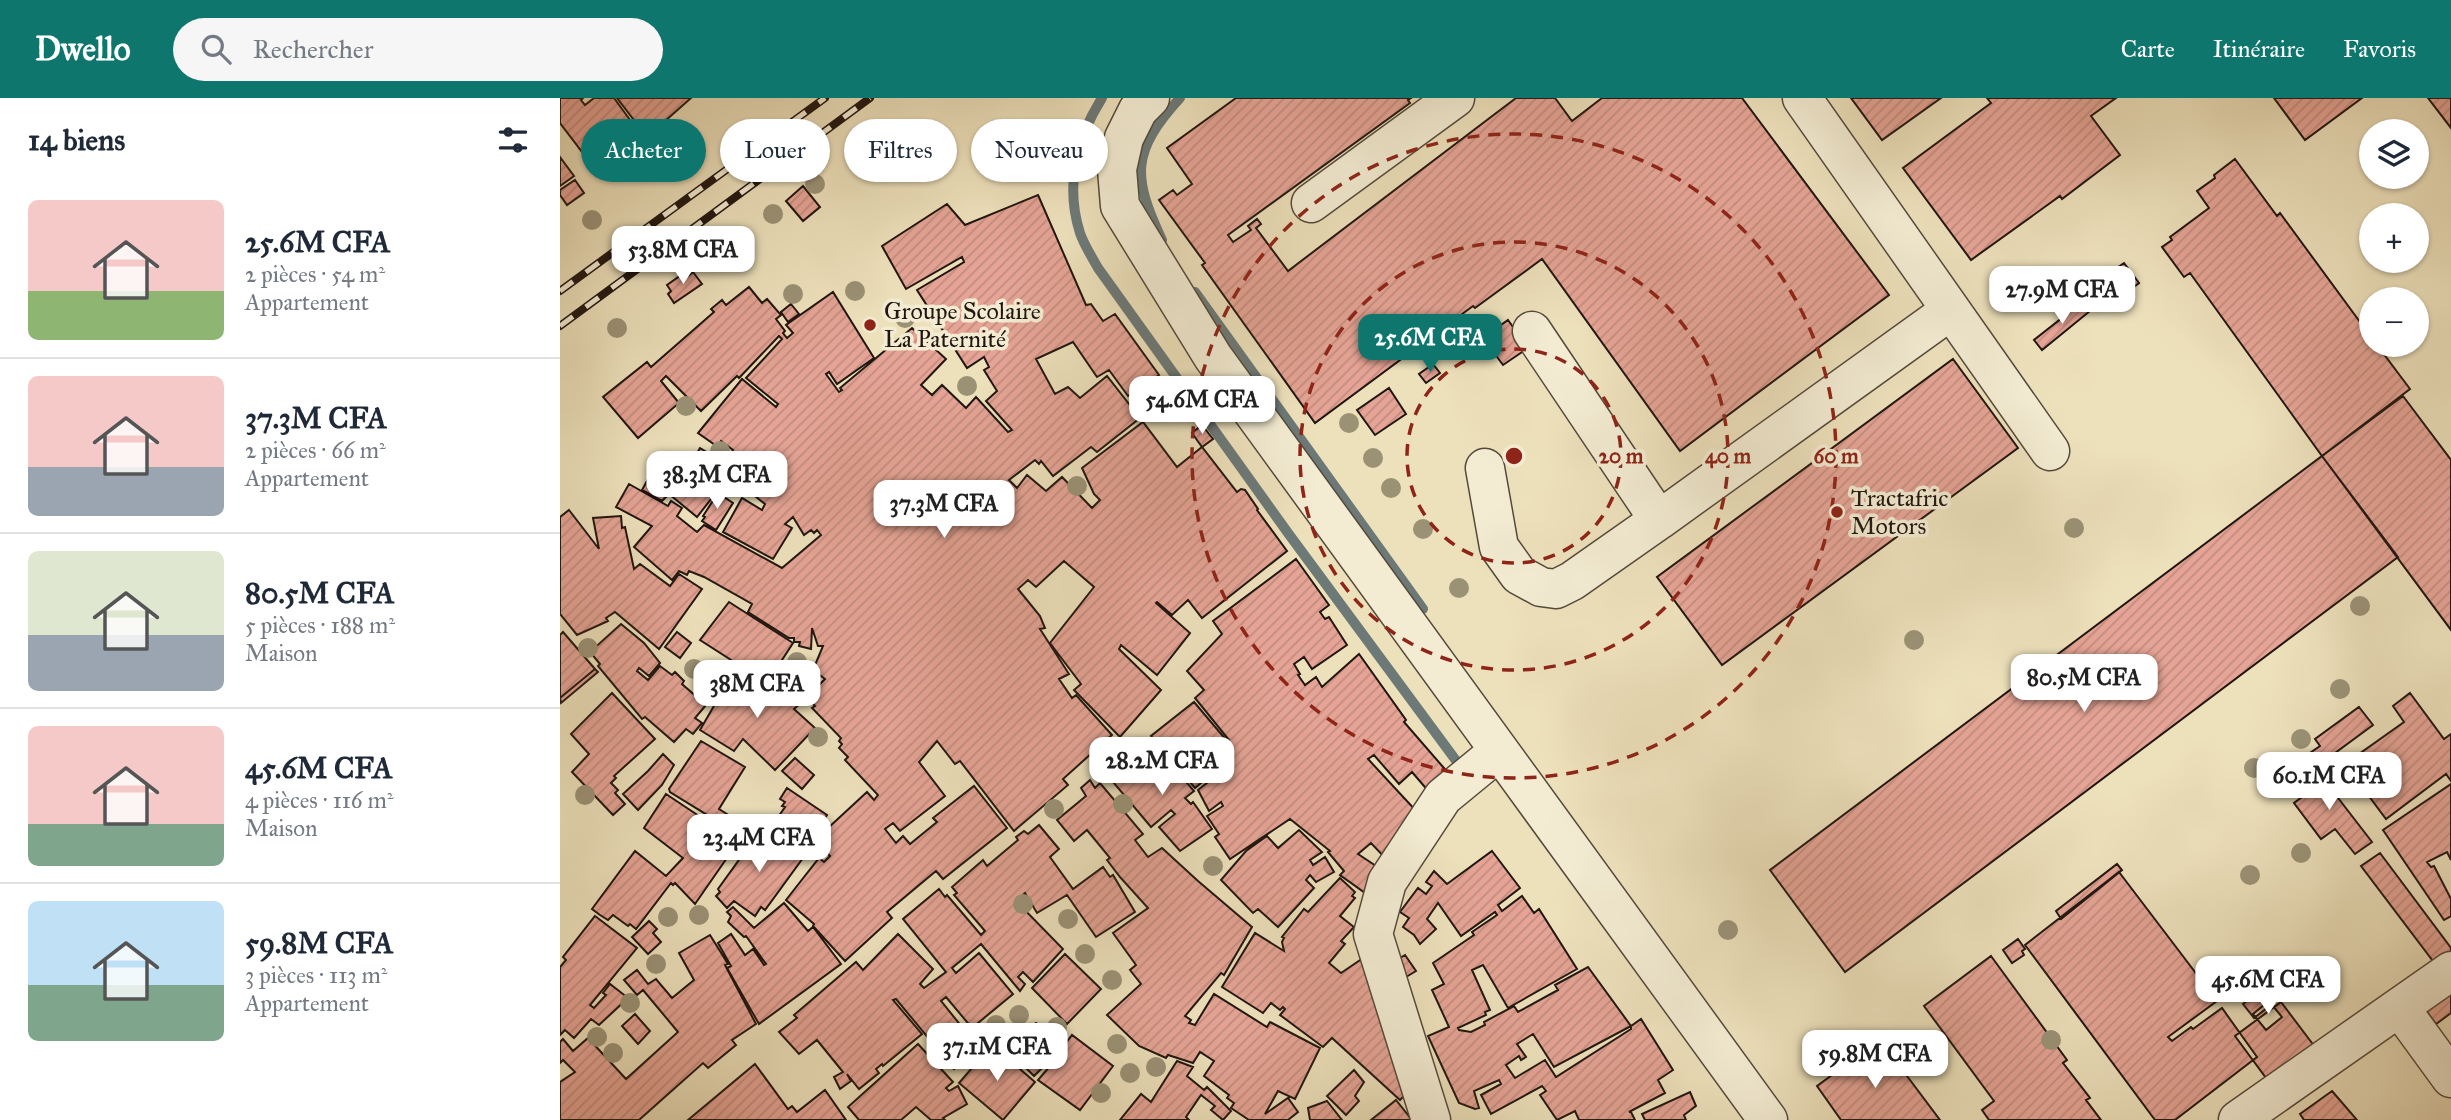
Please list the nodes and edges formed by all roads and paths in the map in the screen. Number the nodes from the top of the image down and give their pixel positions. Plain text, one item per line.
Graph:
1 (1150, 98) edge
2 (1455, 98) edge
3 (1802, 98) edge
4 (1311, 203) dead end
5 (1951, 310) junction
6 (1532, 331) dead end
7 (2050, 451) dead end
8 (1485, 468) dead end
9 (1659, 520) junction
10 (1499, 751) junction
11 (2451, 971) edge
12 (2400, 1008) junction
13 (2451, 1078) edge
14 (1432, 1120) edge
15 (1768, 1120) edge
16 (2238, 1120) edge

1 - 10 street
2 - 4 street
3 - 5 street
5 - 7 street
5 - 9 street
6 - 9 street
8 - 9 street
10 - 14 street
10 - 15 street
11 - 12 street
12 - 13 street
12 - 16 street

